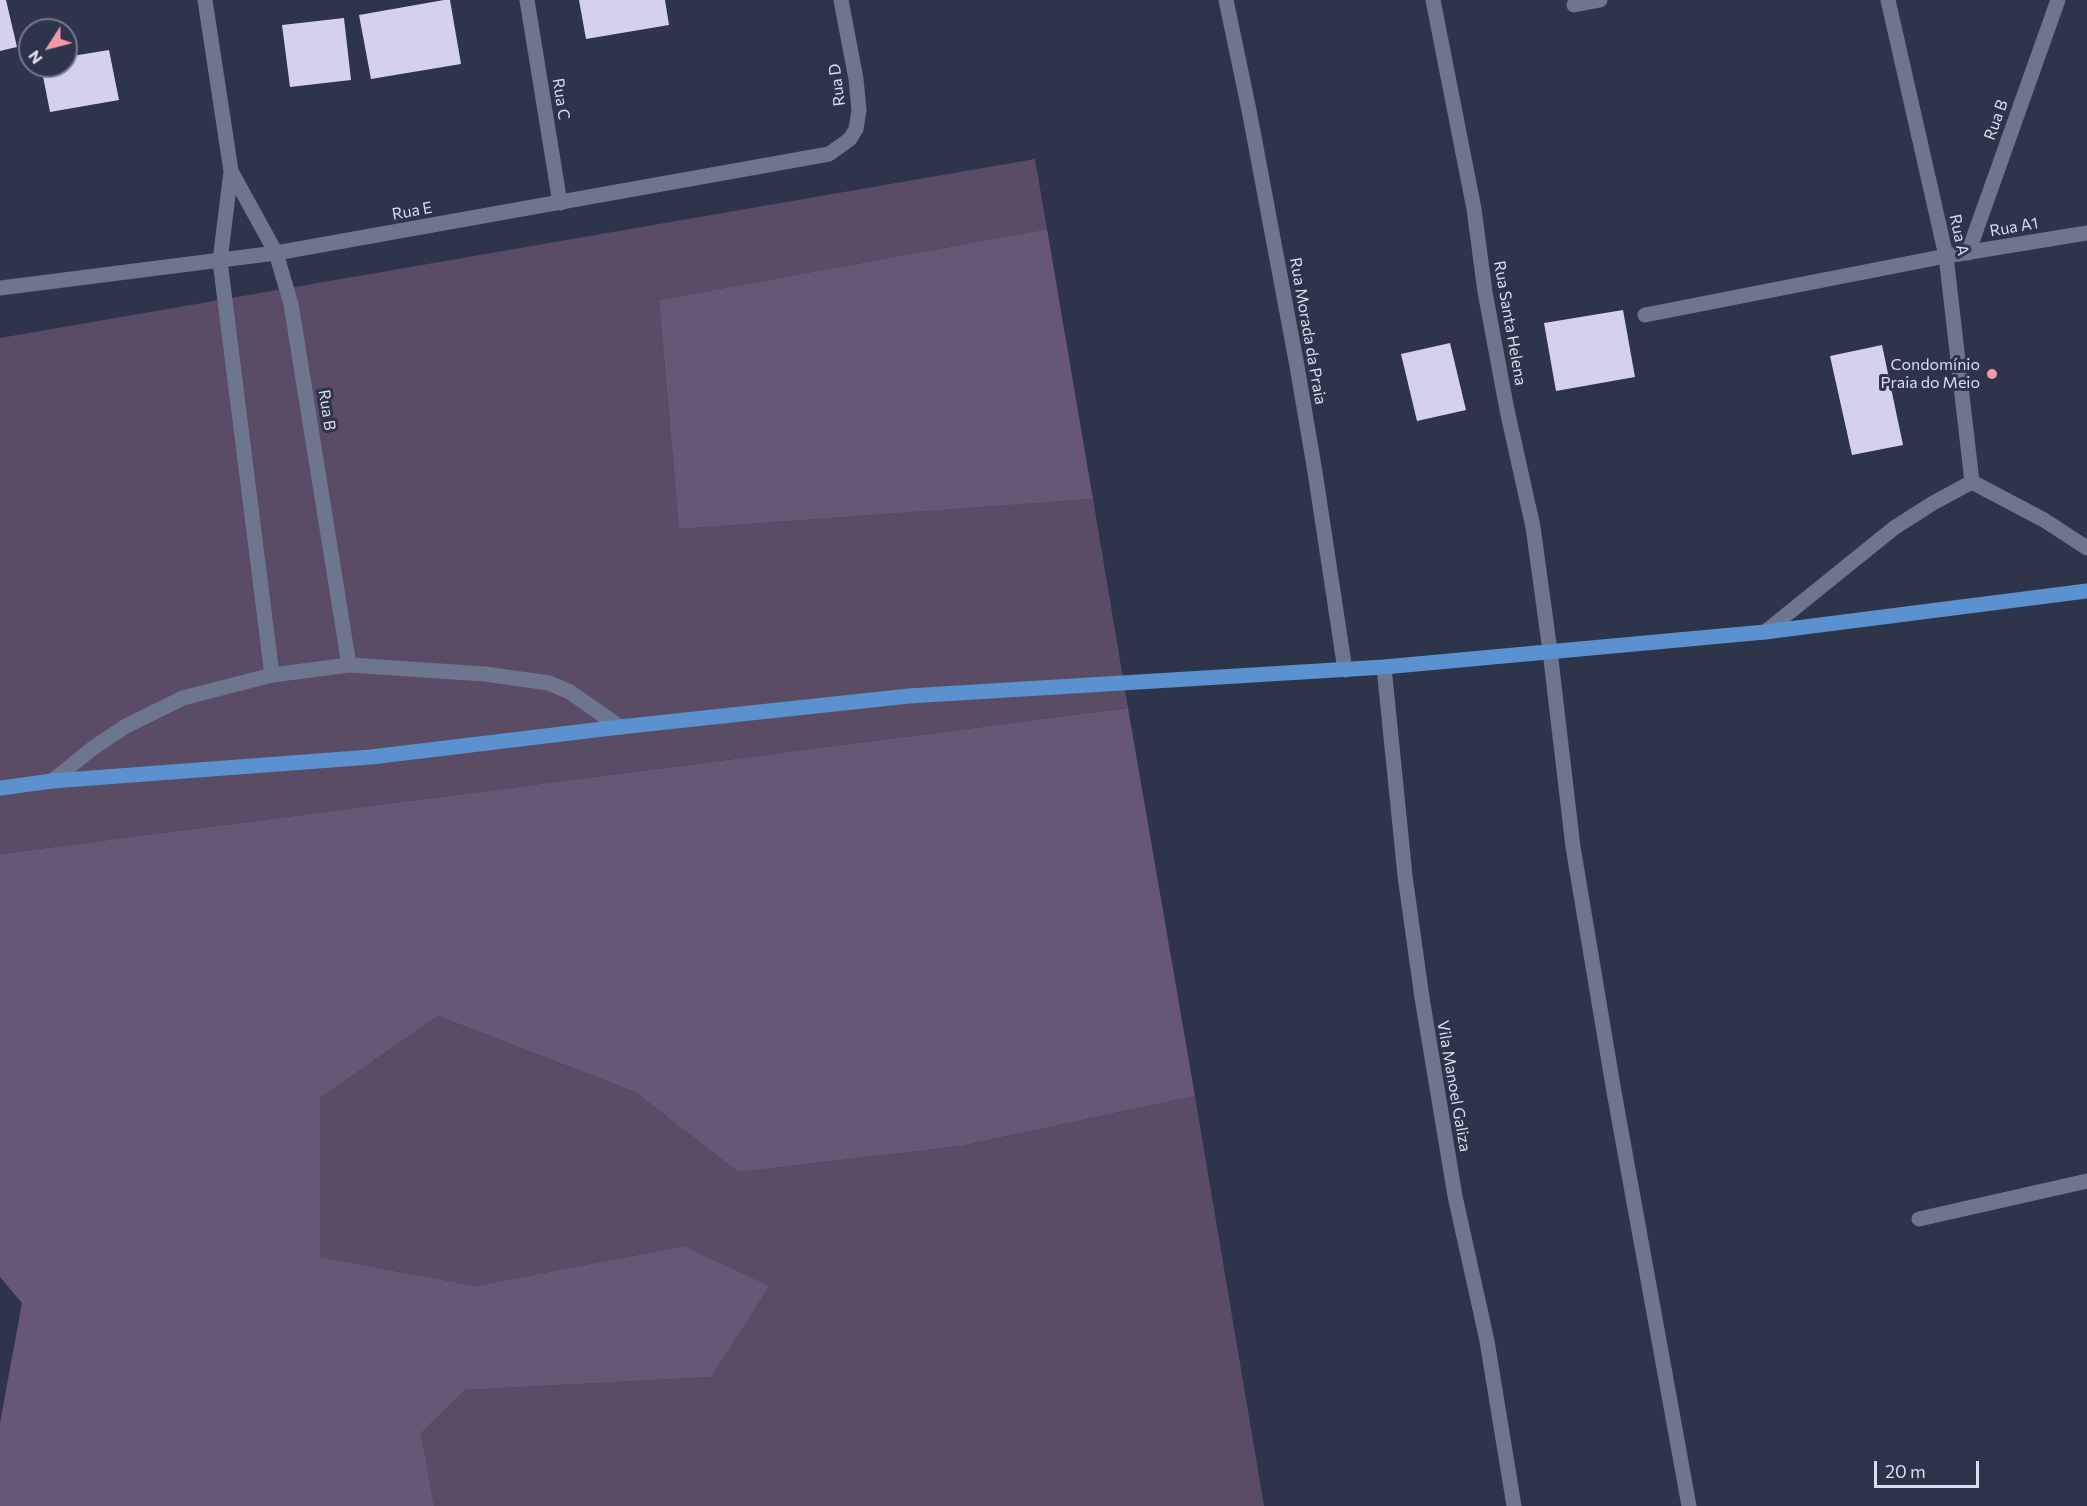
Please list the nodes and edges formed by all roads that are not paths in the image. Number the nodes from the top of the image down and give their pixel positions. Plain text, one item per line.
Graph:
1 (205, 0) edge
2 (527, 0) edge
3 (841, 0) edge
4 (1226, 0) edge
5 (1433, 0) edge
6 (1600, 0) edge
7 (1888, 0) edge
8 (2058, 0) edge
9 (1574, 5) dead end
10 (829, 154) joint
11 (231, 171) junction
12 (560, 203) junction
13 (2087, 233) edge
14 (276, 253) junction
15 (1968, 253) junction
16 (1946, 256) junction
17 (220, 261) junction
18 (0, 288) edge
19 (1645, 315) dead end
20 (1972, 482) junction
21 (2087, 548) edge
22 (2087, 591) edge
23 (1765, 632) junction
24 (1550, 651) junction
25 (349, 665) junction
26 (1384, 667) junction
27 (1345, 670) junction
28 (272, 675) junction
29 (620, 727) junction
30 (52, 781) junction
31 (0, 788) edge
32 (2087, 1181) edge
33 (1919, 1219) dead end
34 (1514, 1506) edge
35 (1689, 1506) edge

1 - 11 street, Rua B
2 - 12 street, Rua C
3 - 10 street, Rua D
4 - 27 street, Rua Morada da Praia
5 - 24 street, Rua Santa Helena
6 - 9 street
7 - 16 street, Rua A
8 - 15 street, Rua B
10 - 12 street, Rua E
11 - 14 street, Rua B
11 - 17 street, Rua B
12 - 14 street, Rua E
13 - 15 street, Rua A1
14 - 17 street, Rua E
14 - 25 street, Rua B
15 - 16 street, Rua A1
16 - 19 street, Rua A1
16 - 20 street, Rua A
17 - 18 street, Rua E
17 - 28 street, Rua B
20 - 21 street
20 - 23 street
22 - 23 main road
23 - 24 main road
24 - 26 main road
24 - 35 street, Rua Santa Helena
25 - 28 street
25 - 29 street
26 - 27 main road
26 - 34 street, Vila Manoel Galiza
27 - 29 main road
28 - 30 street
29 - 30 main road
30 - 31 main road
32 - 33 street

